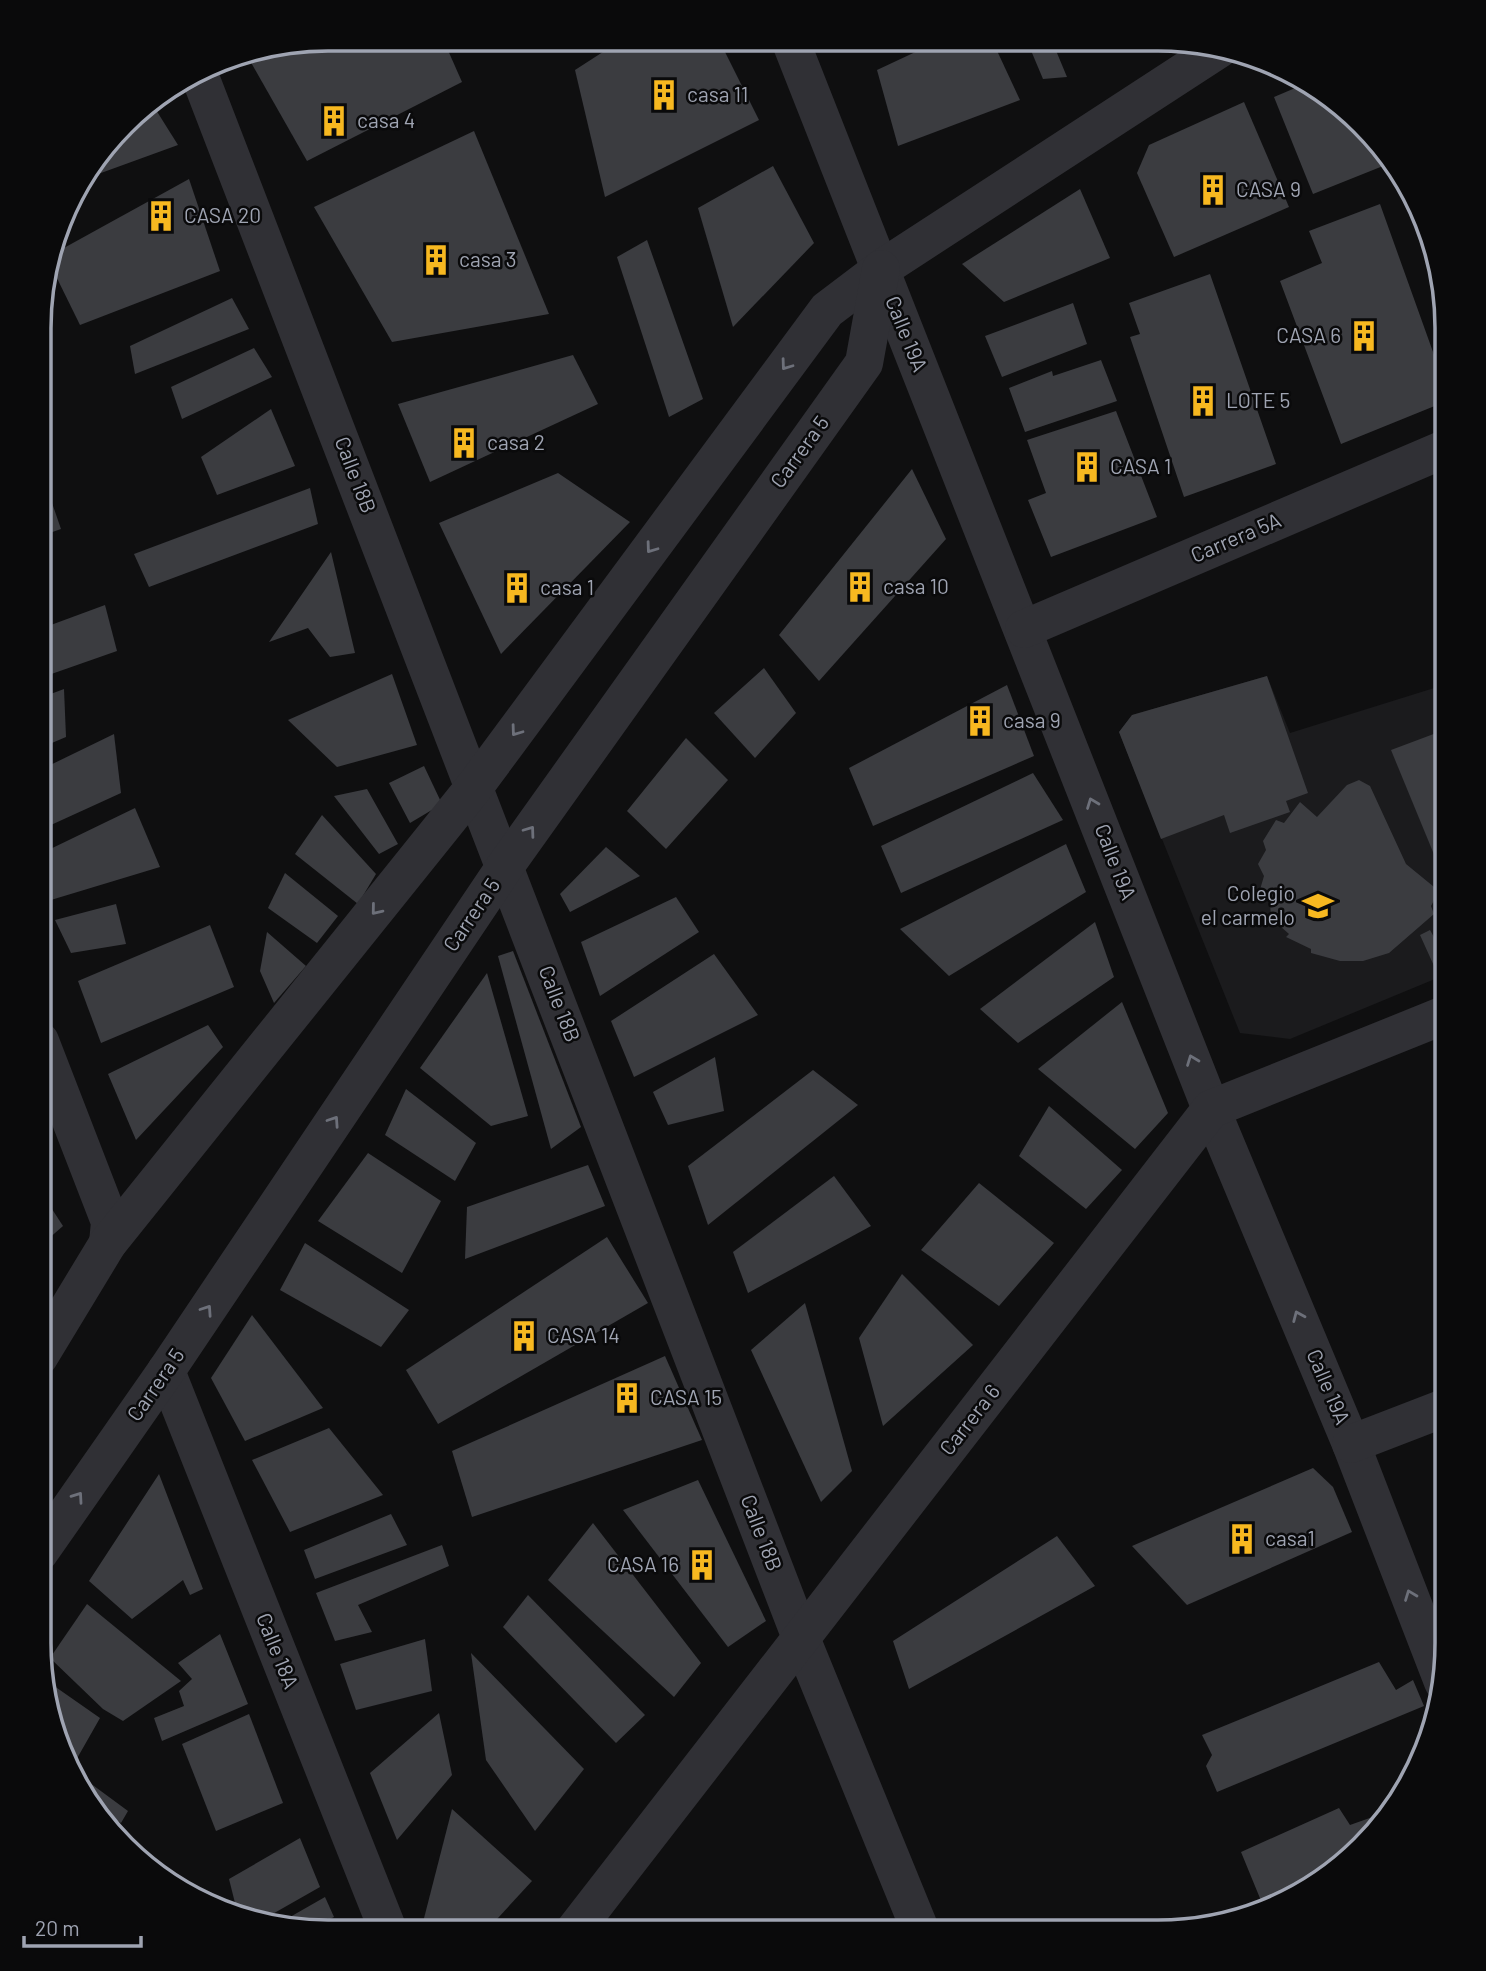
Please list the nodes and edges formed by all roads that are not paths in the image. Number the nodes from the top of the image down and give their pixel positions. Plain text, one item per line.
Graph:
1 (794, 51) edge
2 (1209, 56) edge
3 (202, 80) edge
4 (881, 269) junction
5 (1435, 453) edge
6 (1024, 629) junction
7 (475, 786) junction
8 (506, 865) junction
9 (1435, 1019) edge
10 (51, 1069) edge
11 (1212, 1109) junction
12 (108, 1243) junction
13 (51, 1337) edge
14 (166, 1371) junction
15 (1435, 1412) edge
16 (1351, 1444) junction
17 (51, 1536) edge
18 (801, 1638) junction
19 (1435, 1661) edge
20 (384, 1920) edge
21 (583, 1920) edge
22 (916, 1920) edge

1 - 4 street, Calle 19A
2 - 4 street
3 - 7 street, Calle 18B
4 - 6 street, Calle 19A
4 -> 7 street
8 -> 4 street, Carrera 5
5 - 6 street, Carrera 5A
11 -> 6 street, Calle 19A
7 - 8 street, Calle 18B
7 -> 12 street
14 -> 8 street, Carrera 5
8 - 18 street, Calle 18B
9 - 11 street
10 - 12 street
16 -> 11 street, Calle 19A
11 - 18 street, Carrera 6
12 - 13 street
17 -> 14 street, Carrera 5
14 - 20 street, Calle 18A
15 - 16 street
19 -> 16 street, Calle 19A
18 - 21 street, Carrera 6
18 - 22 street, Calle 18B

